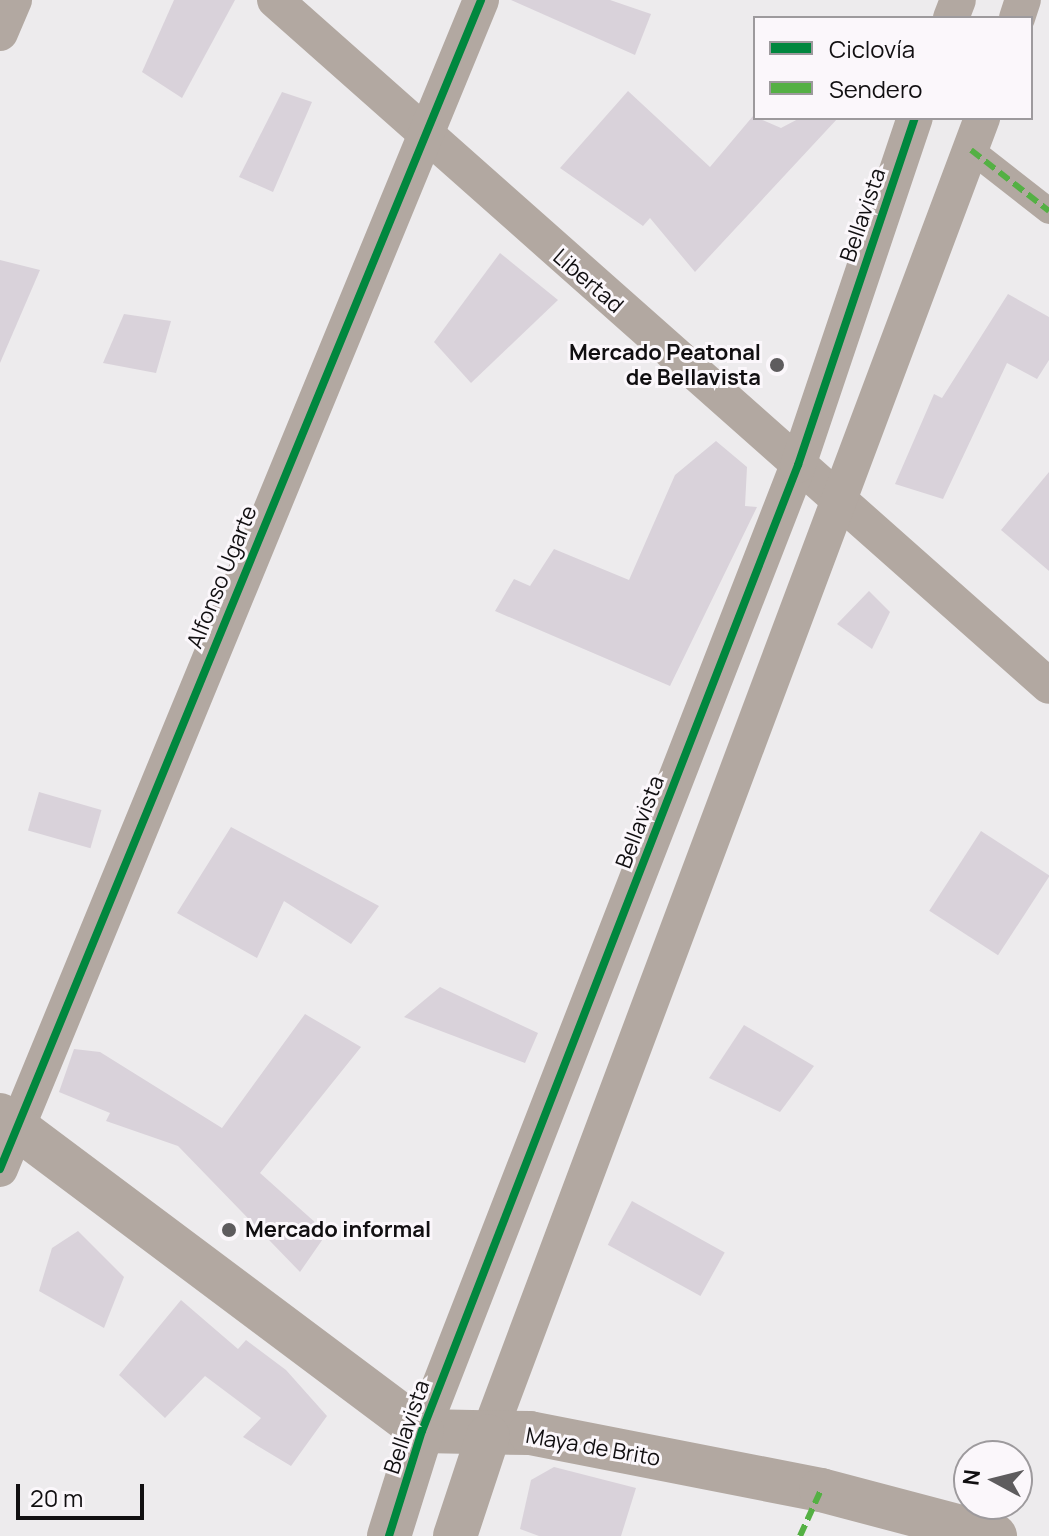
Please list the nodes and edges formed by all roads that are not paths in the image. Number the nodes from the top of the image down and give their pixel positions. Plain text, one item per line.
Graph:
1 (14, 0) edge
2 (275, 0) edge
3 (481, 0) edge
4 (0, 33) edge
5 (914, 120) edge
6 (977, 134) edge
7 (423, 136) junction
8 (1049, 211) edge
9 (798, 465) junction
10 (838, 500) junction
11 (1049, 686) edge
12 (9, 1120) edge
13 (0, 1169) edge
14 (422, 1431) junction
15 (488, 1436) junction
16 (389, 1536) edge
17 (455, 1536) edge
18 (995, 1536) edge

1 - 4 street
2 - 7 street, Libertad
3 - 7 street, Alfonso Ugarte
5 - 9 street, Bellavista
6 - 8 street
6 - 10 street
7 - 9 street, Libertad
7 - 12 street, Alfonso Ugarte
9 - 10 street, Libertad
9 - 14 street, Bellavista
10 - 11 street, Libertad
10 - 15 street
12 - 13 street, Alfonso Ugarte
12 - 14 street
14 - 15 street, Maya de Brito
14 - 16 street, Bellavista
15 - 17 street
15 - 18 street, Maya de Brito

